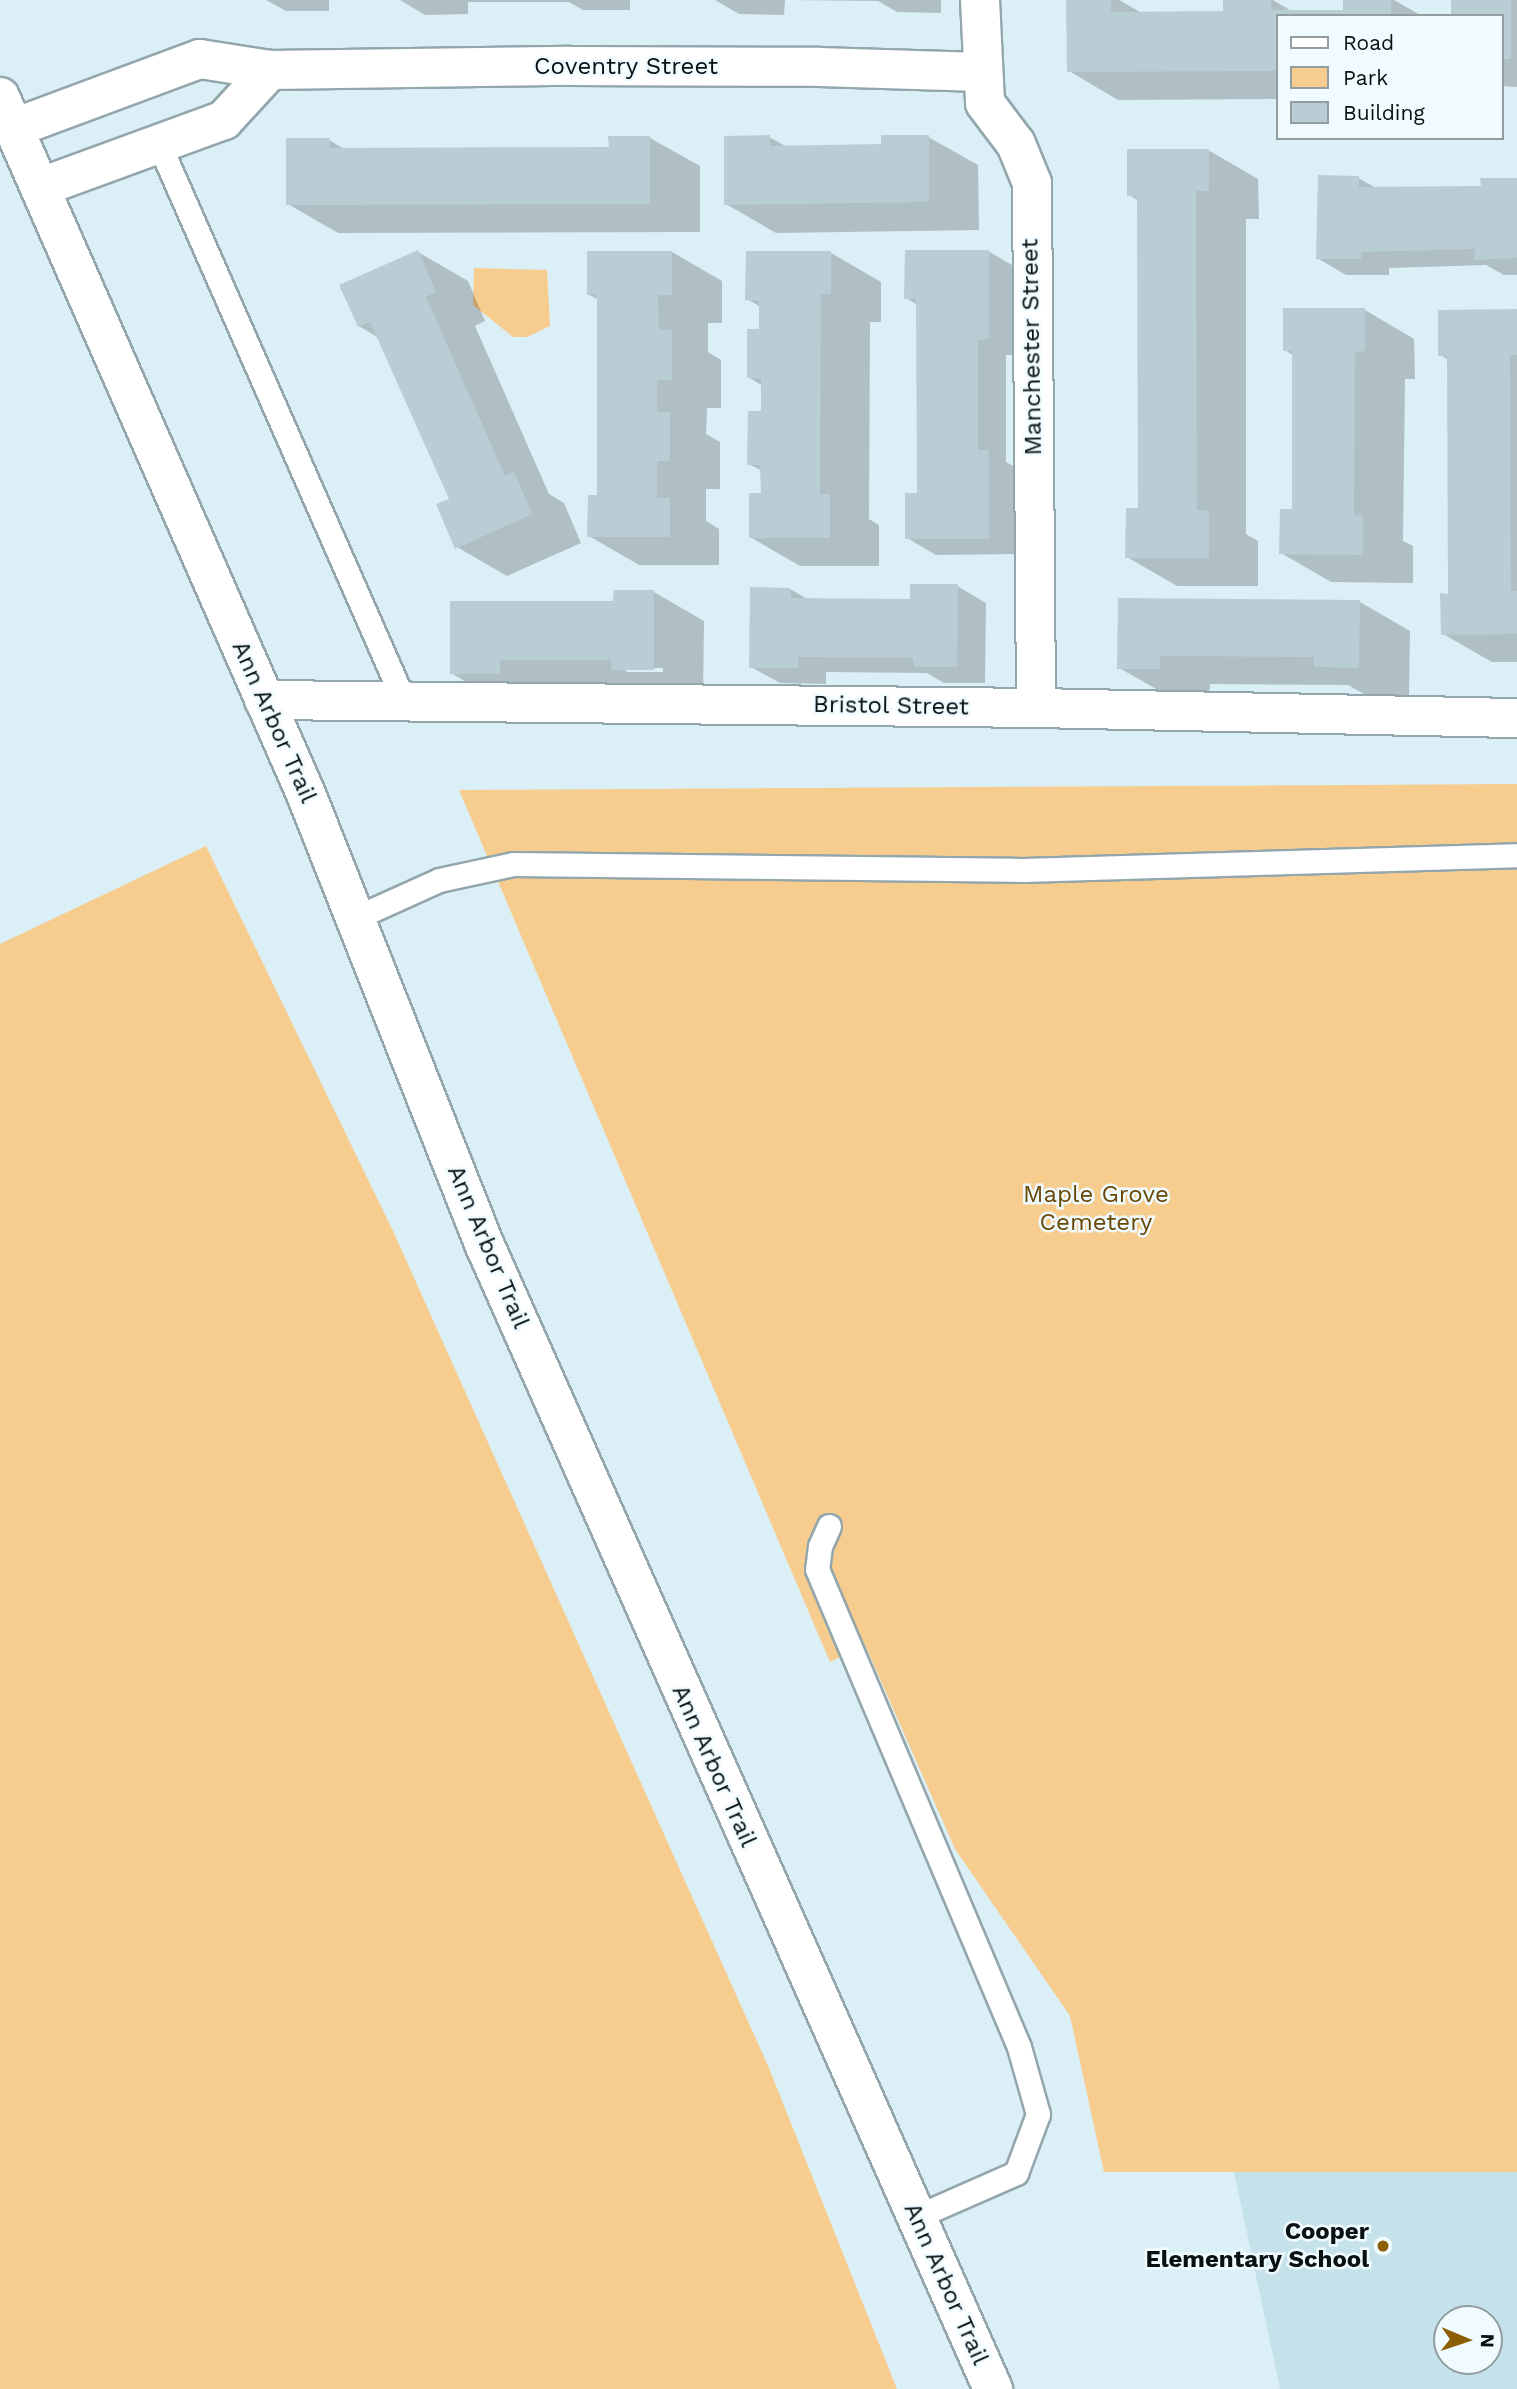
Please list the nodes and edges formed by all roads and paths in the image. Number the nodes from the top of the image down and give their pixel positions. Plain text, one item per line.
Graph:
1 (980, 0) edge
2 (270, 71) junction
3 (981, 72) junction
4 (7, 112) edge
5 (159, 144) junction
6 (41, 187) junction
7 (264, 700) junction
8 (404, 701) junction
9 (1036, 708) junction
10 (1517, 718) edge
11 (1517, 855) edge
12 (355, 918) junction
13 (829, 1525) dead end
14 (916, 2217) junction
15 (993, 2389) edge

1 - 3 street, Manchester Street
2 - 3 street, Coventry Street
2 - 4 street, Coventry Street
2 - 5 street
3 - 9 street, Manchester Street
4 - 6 street, Ann Arbor Trail
5 - 6 street
5 - 8 lane
6 - 7 street, Ann Arbor Trail
7 - 8 street, Bristol Street
7 - 12 street, Ann Arbor Trail
8 - 9 street, Bristol Street
9 - 10 street, Bristol Street
11 - 12 lane
12 - 14 street, Ann Arbor Trail
13 - 14 lane
14 - 15 street, Ann Arbor Trail

